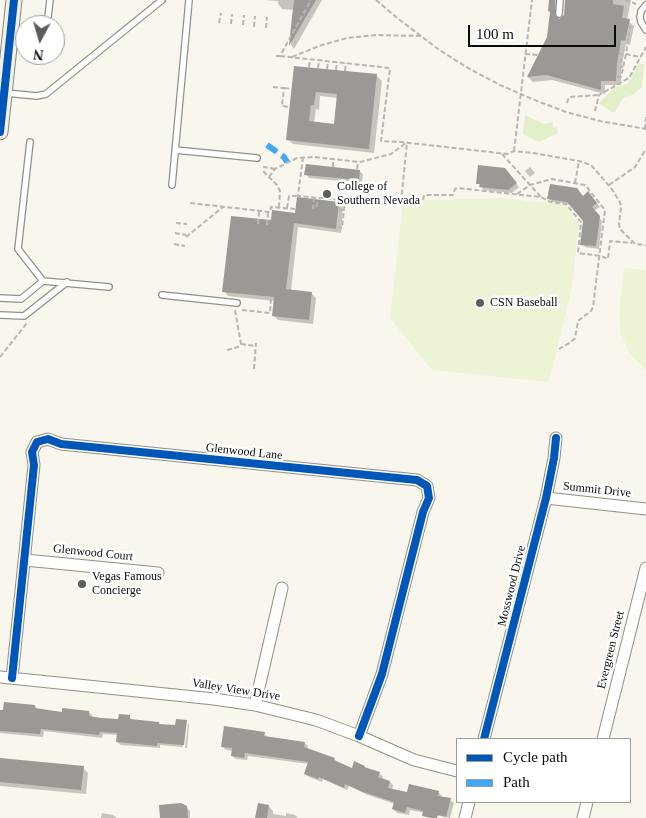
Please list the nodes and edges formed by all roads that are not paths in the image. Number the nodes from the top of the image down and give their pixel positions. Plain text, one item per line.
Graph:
1 (14, 0) edge
2 (50, 0) edge
3 (162, 0) edge
4 (190, 0) edge
5 (560, 0) edge
6 (646, 5) edge
7 (559, 14) dead end
8 (48, 15) edge
9 (646, 30) edge
10 (4, 93) junction
11 (0, 132) edge
12 (30, 142) dead end
13 (175, 150) junction
14 (257, 158) dead end
15 (172, 185) dead end
16 (43, 280) junction
17 (67, 282) junction
18 (109, 287) dead end
19 (162, 295) dead end
20 (0, 298) edge
21 (235, 306) road end
22 (0, 315) edge
23 (556, 438) dead end
24 (546, 498) junction
25 (646, 509) edge
26 (25, 560) junction
27 (646, 568) edge
28 (158, 573) dead end
29 (282, 588) dead end
30 (0, 677) edge
31 (12, 678) junction
32 (255, 705) junction
33 (360, 736) junction
34 (484, 738) edge
35 (603, 738) edge
36 (456, 771) edge
37 (469, 803) edge
38 (587, 803) edge
39 (465, 818) edge
40 (583, 818) edge

1 - 10 main road
2 - 8 lane
3 - 10 lane
4 - 13 lane
5 - 7 lane
6 - 9 lane
10 - 11 main road
12 - 16 lane
13 - 14 lane
13 - 15 lane
16 - 17 lane
16 - 20 lane
17 - 18 lane
17 - 22 lane
19 - 21 lane
23 - 24 street, Mosswood Drive
24 - 25 street, Summit Drive
24 - 34 street, Mosswood Drive
26 - 28 street, Glenwood Court
26 - 31 street, Glenwood Lane
26 - 33 street, Glenwood Lane
27 - 35 street, Evergreen Street
29 - 32 street
30 - 31 street, Valley View Drive
31 - 32 street, Valley View Drive
32 - 33 street, Valley View Drive
33 - 36 street, Valley View Drive
37 - 39 street
38 - 40 street

